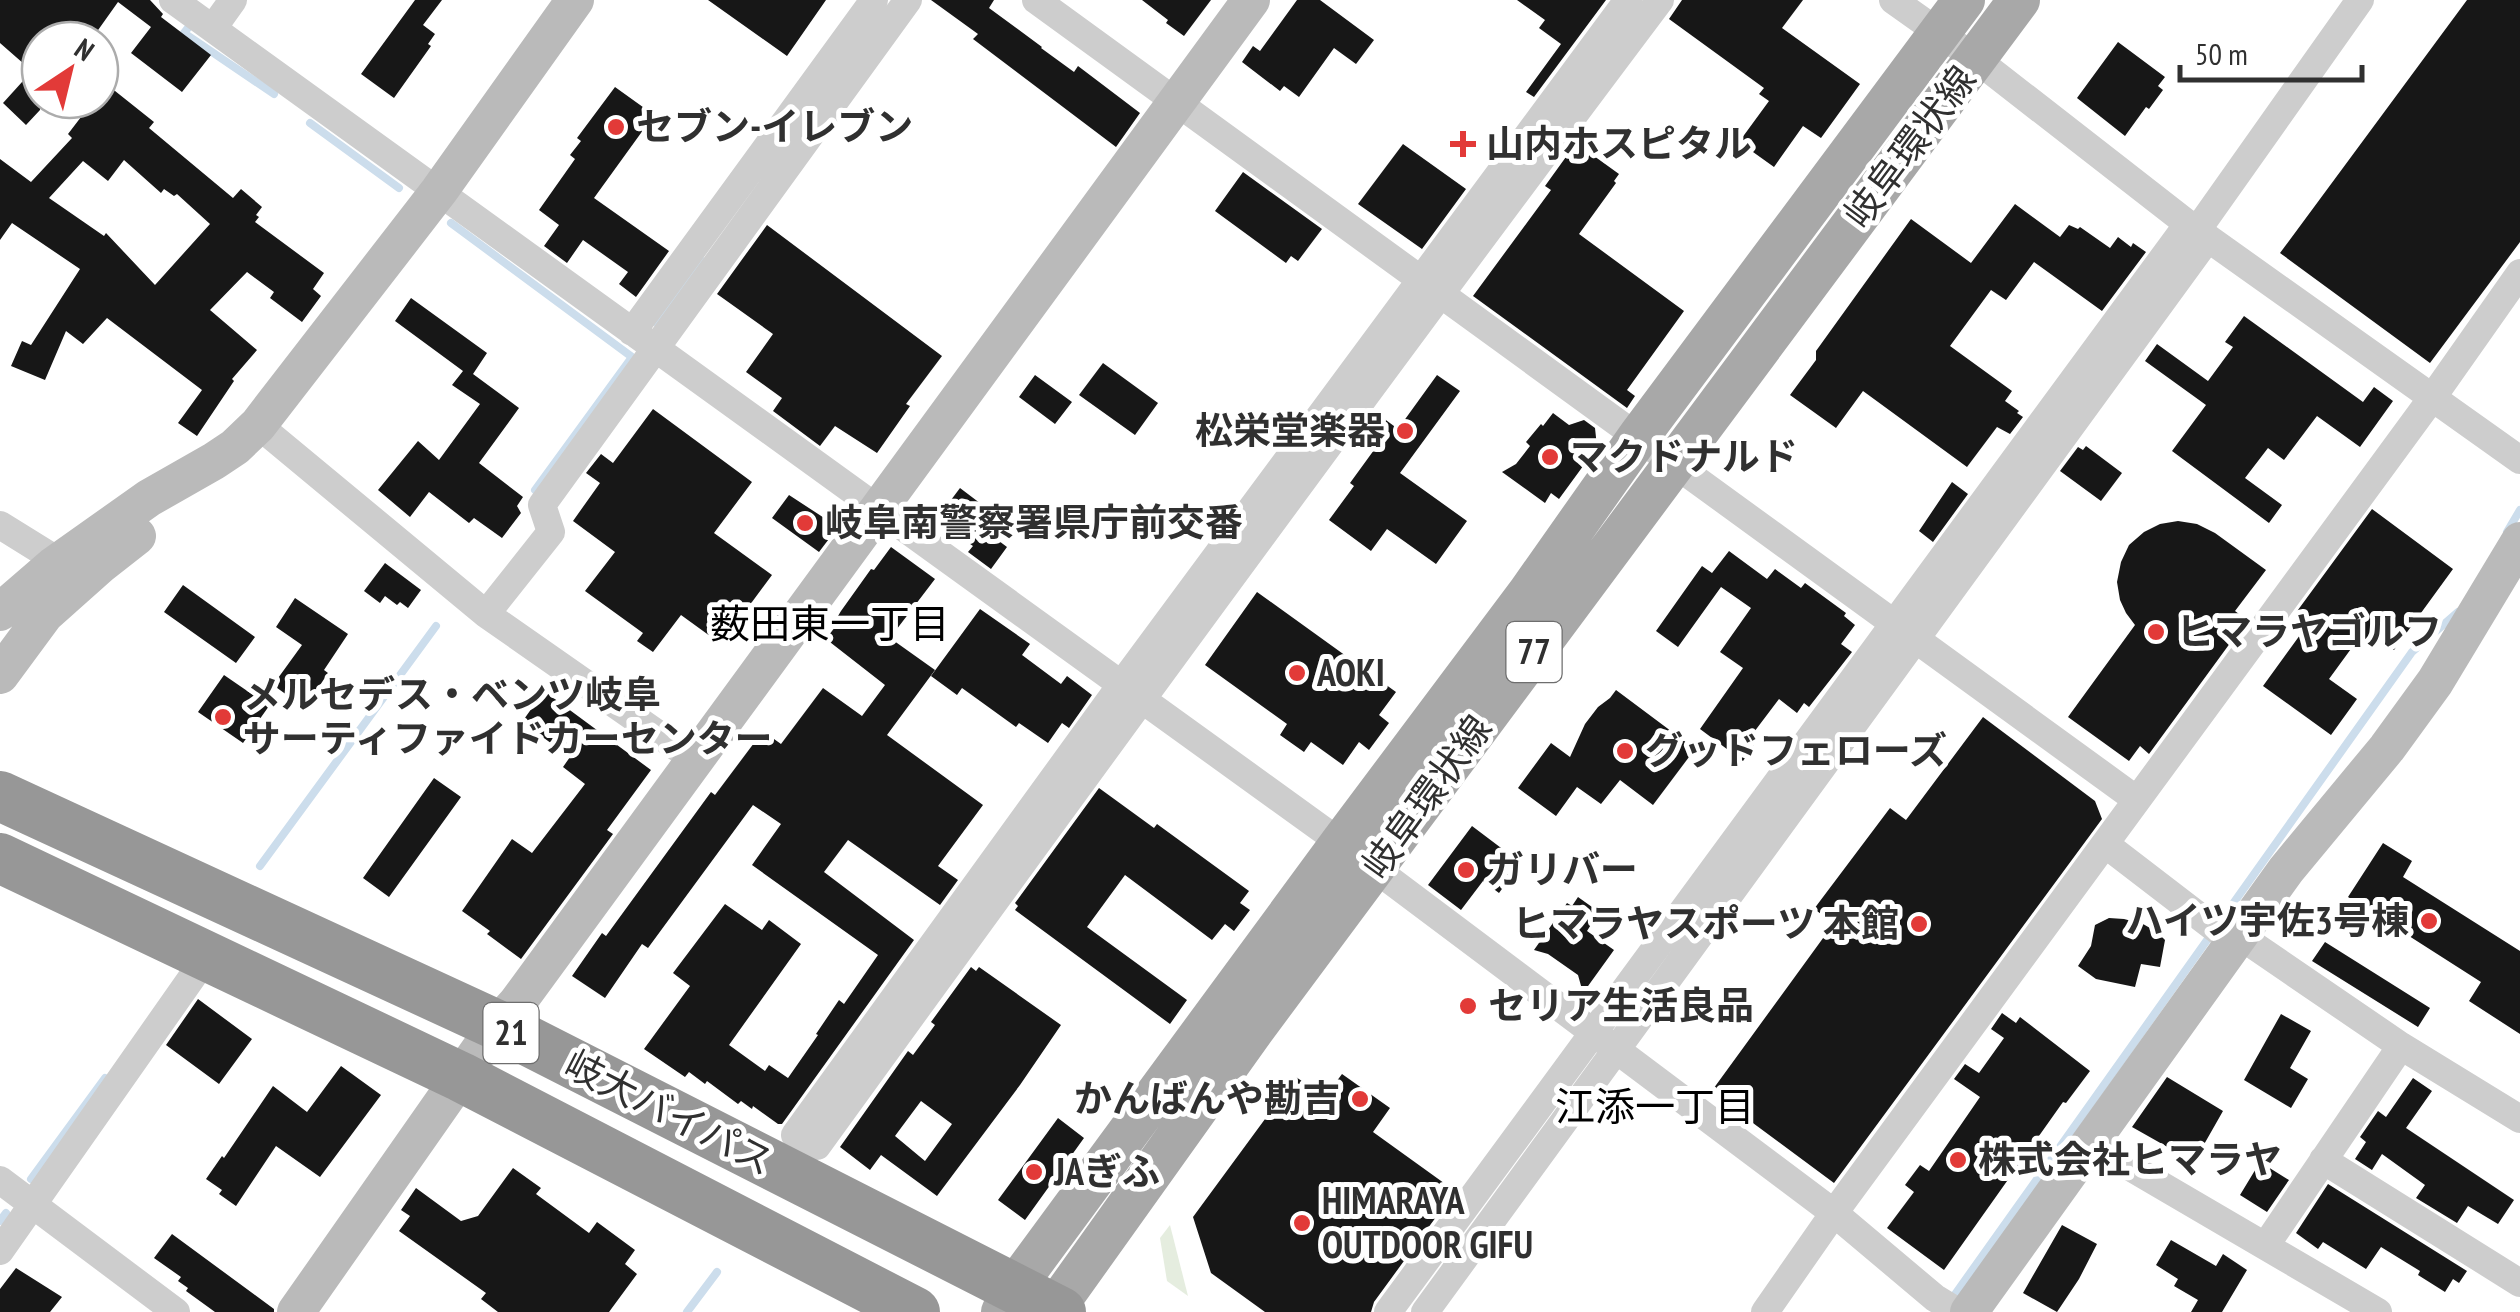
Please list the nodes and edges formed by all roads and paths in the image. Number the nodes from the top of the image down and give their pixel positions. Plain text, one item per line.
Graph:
1 (233, 0) edge
2 (576, 0) edge
3 (874, 0) edge
4 (908, 0) edge
5 (1036, 0) edge
6 (1251, 0) edge
7 (1628, 0) edge
8 (1660, 0) edge
9 (1893, 0) edge
10 (2019, 0) edge
11 (2360, 0) edge
12 (184, 3) edge
13 (1952, 17) edge
14 (214, 28) junction
15 (1976, 59) junction
16 (1176, 102) junction
17 (440, 191) junction
18 (2198, 230) junction
19 (2520, 273) edge
20 (1430, 285) junction
21 (644, 341) junction
22 (2432, 398) junction
23 (258, 425) junction
24 (1639, 436) junction
25 (2520, 460) edge
26 (214, 461) junction
27 (1674, 462) junction
28 (878, 511) junction
29 (0, 526) edge
30 (2520, 542) edge
31 (52, 566) junction
32 (0, 612) edge
33 (486, 614) junction
34 (1905, 631) junction
35 (0, 674) edge
36 (1130, 692) junction
37 (695, 760) junction
38 (0, 796) edge
39 (2138, 800) junction
40 (2105, 844) junction
41 (1358, 856) junction
42 (0, 858) edge
43 (2226, 934) junction
44 (207, 956) junction
45 (497, 1025) junction
46 (1605, 1041) junction
47 (2400, 1046) junction
48 (461, 1077) junction
49 (2520, 1119) edge
50 (2089, 1143) junction
51 (2323, 1160) junction
52 (0, 1180) edge
53 (35, 1204) junction
54 (1834, 1213) junction
55 (2266, 1245) junction
56 (0, 1251) edge
57 (2520, 1283) edge
58 (1037, 1307) edge
59 (1955, 1308) edge
60 (176, 1312) edge
61 (296, 1312) edge
62 (914, 1312) edge
63 (1388, 1312) edge
64 (1425, 1312) edge
65 (1764, 1312) edge
66 (2378, 1312) edge

1 - 14 street
2 - 17 street
3 - 21 street
4 - 21 street
5 - 16 street
6 - 16 street
7 - 20 street
8 - 20 street
9 - 13 street
10 - 15 main road, 岐阜環状線 / 77
11 - 18 street
12 - 14 street
13 - 15 street
13 - 24 main road, 岐阜環状線 / 77
14 - 17 street
15 - 18 street
15 - 27 main road, 岐阜環状線 / 77
16 - 20 street
16 - 28 street
17 - 21 street
17 - 23 street
18 - 22 street
18 - 34 street
19 - 22 street
20 - 24 street
20 - 36 street
21 - 28 street
21 - 33 street
22 - 25 street
22 - 39 street
23 - 26 street
23 - 33 street
24 - 27 street
24 - 41 main road, 岐阜環状線 / 77
26 - 31 street
26 - 35 street
27 - 34 street
27 - 41 main road, 岐阜環状線 / 77
28 - 36 street
28 - 37 street
29 - 31 street
30 - 43 street
31 - 32 street
33 - 37 street
34 - 39 street
34 - 46 street
36 - 36 street
36 - 41 street
37 - 45 street
38 - 45 highway, 岐大バイパス / 21
39 - 40 street
40 - 43 street
40 - 54 street
41 - 46 street
41 - 58 main road, 岐阜環状線 / 77
42 - 44 highway, 岐大バイパス / 21
43 - 47 street
43 - 50 street
44 - 48 highway, 岐大バイパス / 21
44 - 53 street
45 - 48 street
45 - 58 highway, 岐大バイパス / 21
46 - 54 street
46 - 63 street
46 - 64 street
47 - 49 street
47 - 51 street
48 - 61 street
48 - 62 highway, 岐大バイパス / 21
50 - 55 street
50 - 59 street
51 - 55 street
51 - 57 street
52 - 53 street
53 - 56 street
53 - 60 street
54 - 59 street
54 - 65 street
55 - 66 street

